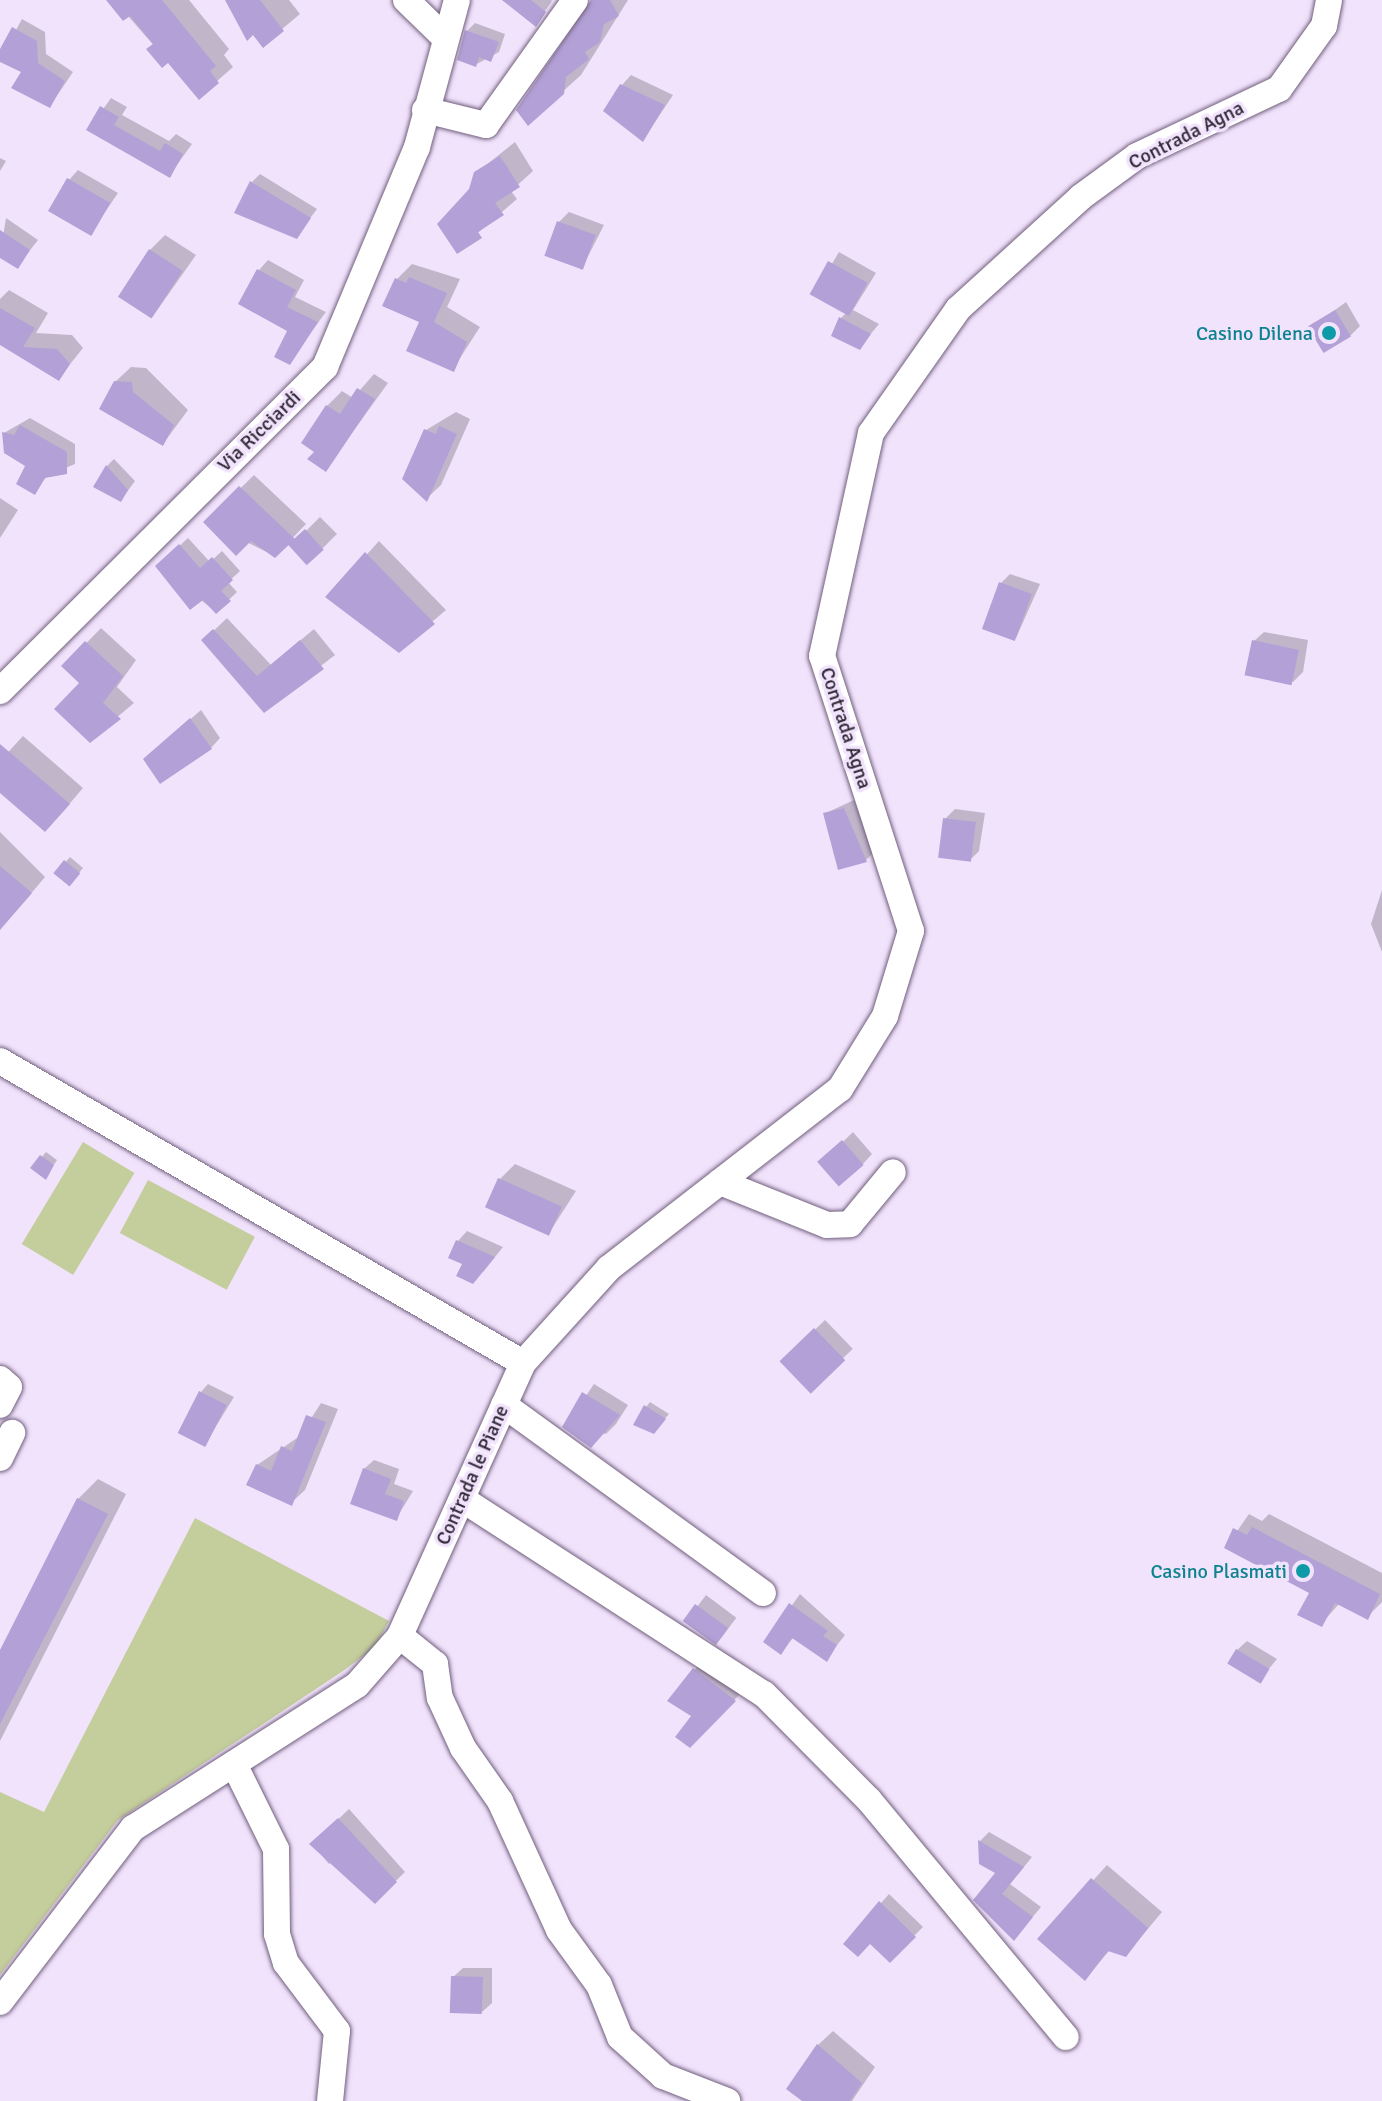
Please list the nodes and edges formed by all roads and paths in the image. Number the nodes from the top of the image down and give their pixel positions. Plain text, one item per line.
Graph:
1 (406, 0) edge
2 (457, 0) edge
3 (575, 0) edge
4 (1329, 0) edge
5 (443, 36) junction
6 (425, 110) junction
7 (0, 691) edge
8 (0, 1061) edge
9 (893, 1172) dead end
10 (720, 1182) junction
11 (523, 1363) junction
12 (0, 1379) edge
13 (0, 1405) edge
14 (504, 1405) junction
15 (12, 1433) dead end
16 (0, 1458) edge
17 (462, 1499) junction
18 (763, 1593) dead end
19 (400, 1636) junction
20 (234, 1764) junction
21 (0, 2002) edge
22 (1066, 2037) dead end
23 (330, 2101) edge
24 (727, 2101) edge

1 - 5 street
2 - 5 street, Via Ricciardi
3 - 6 street
4 - 10 street, Contrada Agna
5 - 6 street, Via Ricciardi
6 - 7 street, Via Ricciardi
8 - 11 street
9 - 10 street
10 - 11 street, Contrada Agna
11 - 14 street, Contrada le Piane
12 - 13 street
14 - 17 street, Contrada le Piane
14 - 18 street
15 - 16 street
17 - 19 street, Contrada le Piane
17 - 22 street
19 - 20 street, Contrada le Piane
19 - 24 street
20 - 21 street, Contrada le Piane
20 - 23 street

